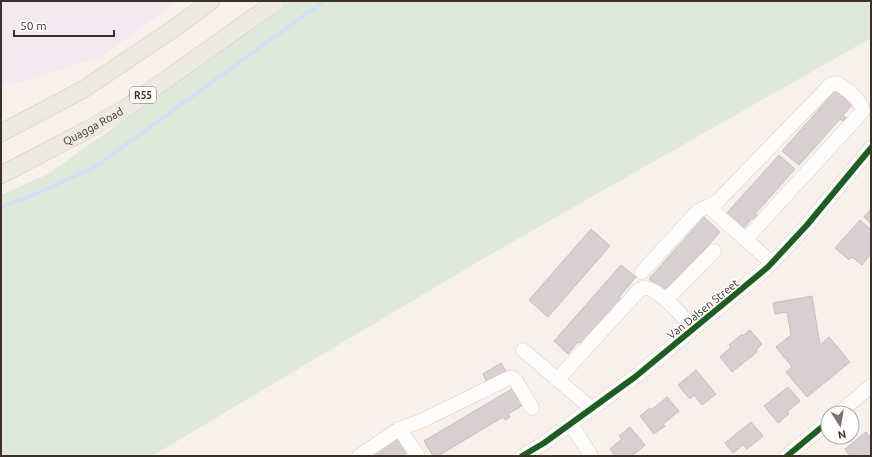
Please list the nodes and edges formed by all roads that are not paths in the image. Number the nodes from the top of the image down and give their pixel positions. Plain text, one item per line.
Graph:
1 (211, 1) edge
2 (277, 1) edge
3 (1, 133) edge
4 (871, 148) edge
5 (1, 175) edge
6 (709, 207) junction
7 (746, 239) junction
8 (714, 251) dead end
9 (772, 263) junction
10 (642, 272) dead end
11 (667, 299) junction
12 (694, 329) junction
13 (523, 350) dead end
14 (557, 380) junction
15 (871, 386) edge
16 (849, 405) edge
17 (532, 408) dead end
18 (592, 409) junction
19 (571, 424) junction
20 (399, 429) junction
21 (820, 429) edge
22 (359, 456) edge
23 (418, 456) edge
24 (522, 456) edge
25 (591, 456) edge
26 (787, 456) edge

1 - 3 main road
2 - 5 main road, Quagga Road / R55
4 - 9 street, Van Dalsen Street
6 - 7 street
6 - 7 street
6 - 10 street
7 - 9 street
8 - 11 street
9 - 12 street, Van Dalsen Street
11 - 12 street
11 - 14 street
12 - 18 street, Van Dalsen Street
13 - 14 street
14 - 18 street
15 - 16 street
17 - 20 street
18 - 19 street, Van Dalsen Street
19 - 24 street, Van Dalsen Street
19 - 25 street
20 - 22 street
20 - 23 street
21 - 26 street

